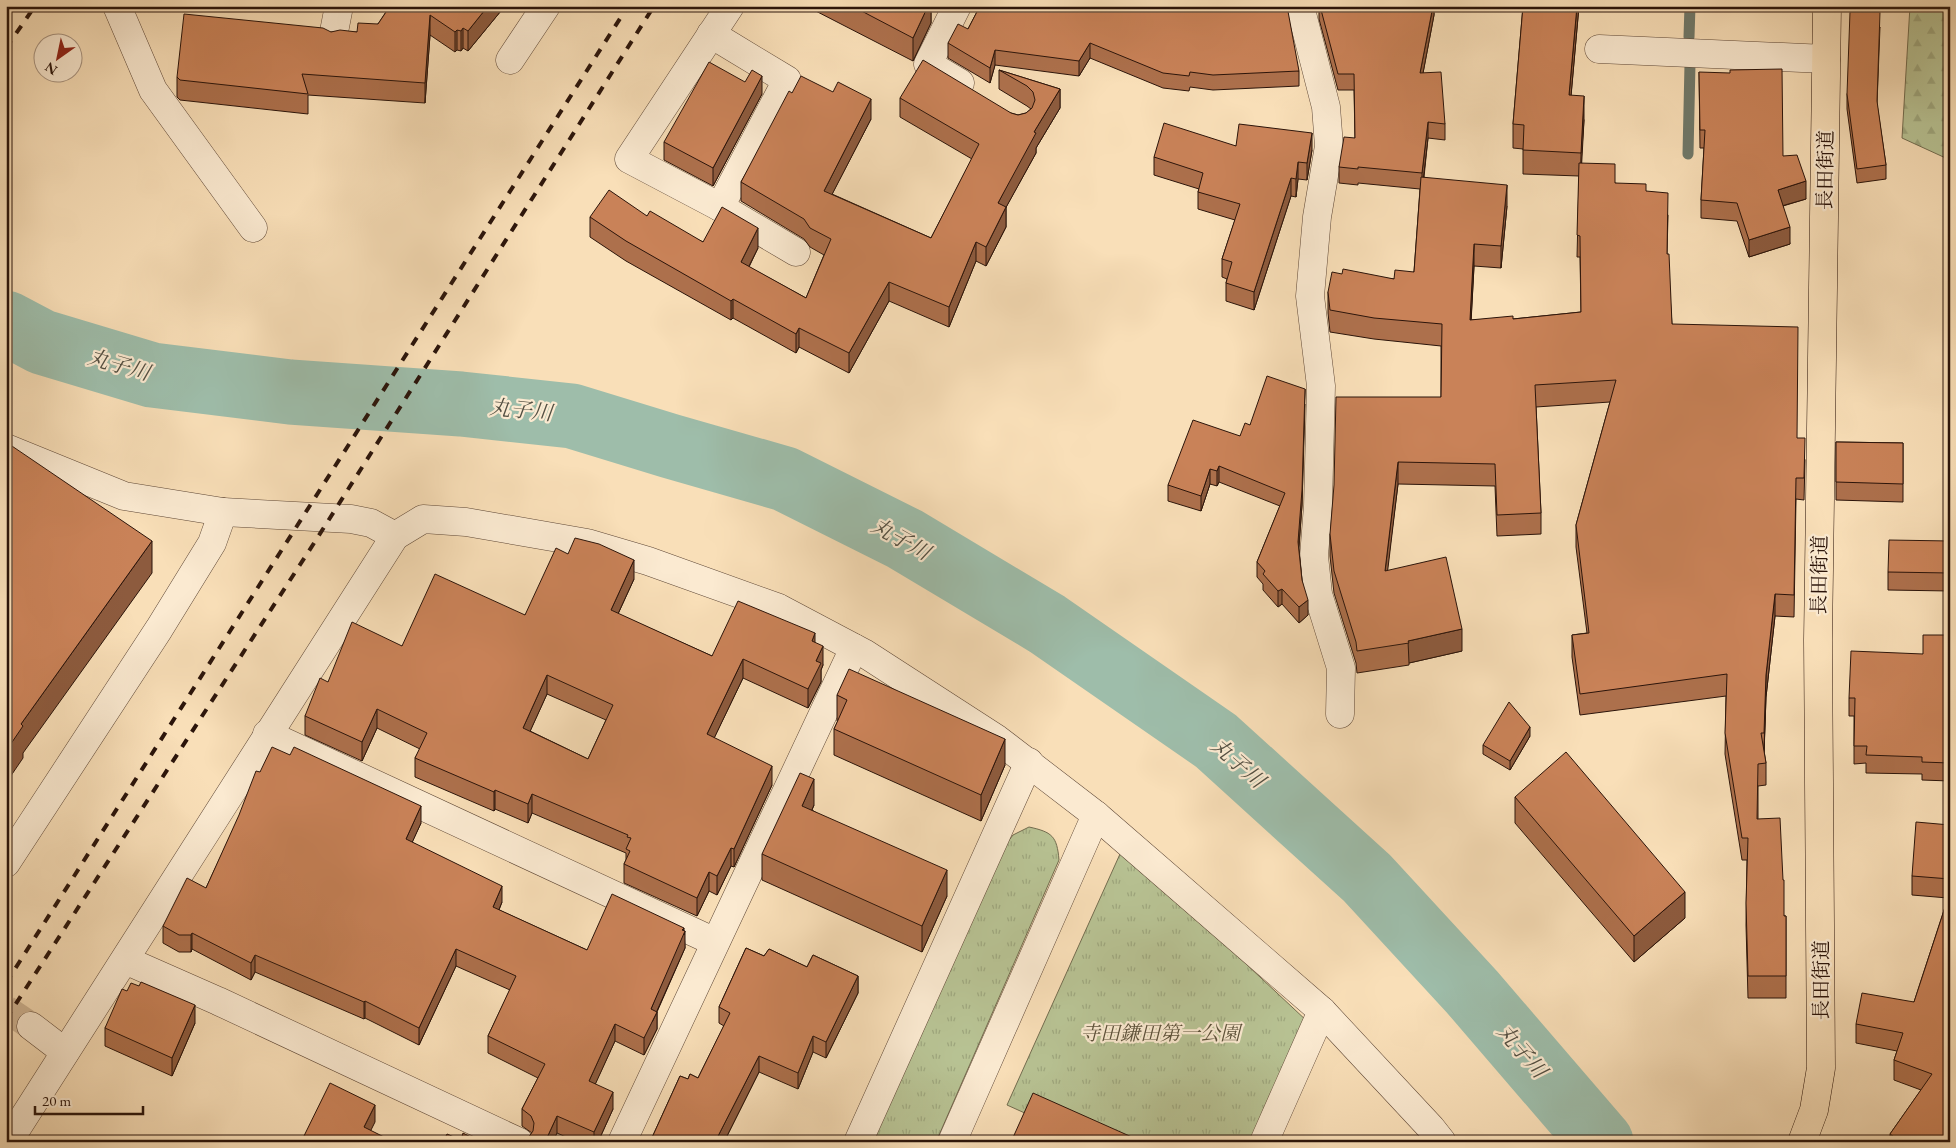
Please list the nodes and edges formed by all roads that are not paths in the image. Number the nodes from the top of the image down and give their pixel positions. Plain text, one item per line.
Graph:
1 (117, 6) edge
2 (339, 6) edge
3 (546, 6) edge
4 (730, 6) edge
5 (957, 6) edge
6 (1300, 6) edge
7 (1827, 6) edge
8 (711, 34) junction
9 (333, 37) edge
10 (1599, 49) dead end
11 (1826, 59) junction
12 (510, 60) dead end
13 (978, 94) edge
14 (720, 207) junction
15 (253, 228) dead end
16 (796, 252) dead end
17 (6, 448) edge
18 (223, 512) junction
19 (394, 536) junction
20 (854, 648) junction
21 (1340, 714) dead end
22 (267, 734) junction
23 (1029, 762) junction
24 (1096, 815) junction
25 (6, 863) edge
26 (715, 942) junction
27 (125, 960) junction
28 (1322, 1011) junction
29 (31, 1026) tunnel mouth
30 (65, 1052) junction
31 (8, 1142) edge
32 (519, 1142) edge
33 (622, 1142) edge
34 (858, 1142) edge
35 (952, 1142) edge
36 (1264, 1142) edge
37 (1442, 1142) edge
38 (1802, 1142) edge

1 - 15 street
2 - 9 street
3 - 12 street
4 - 8 street
5 - 13 street
6 - 21 street
7 - 11 main road, 長田街道
8 - 14 street
8 - 14 street
10 - 11 street
11 - 38 main road, 長田街道
14 - 16 street
17 - 18 street
18 - 19 street
18 - 25 street
19 - 20 street
19 - 22 street
20 - 23 street
20 - 26 street
22 - 26 street
22 - 27 street
23 - 24 street
23 - 34 street
24 - 28 street
24 - 35 street
26 - 33 street
27 - 30 street
27 - 32 street
28 - 36 street
28 - 37 street
29 - 30 street
30 - 31 street

